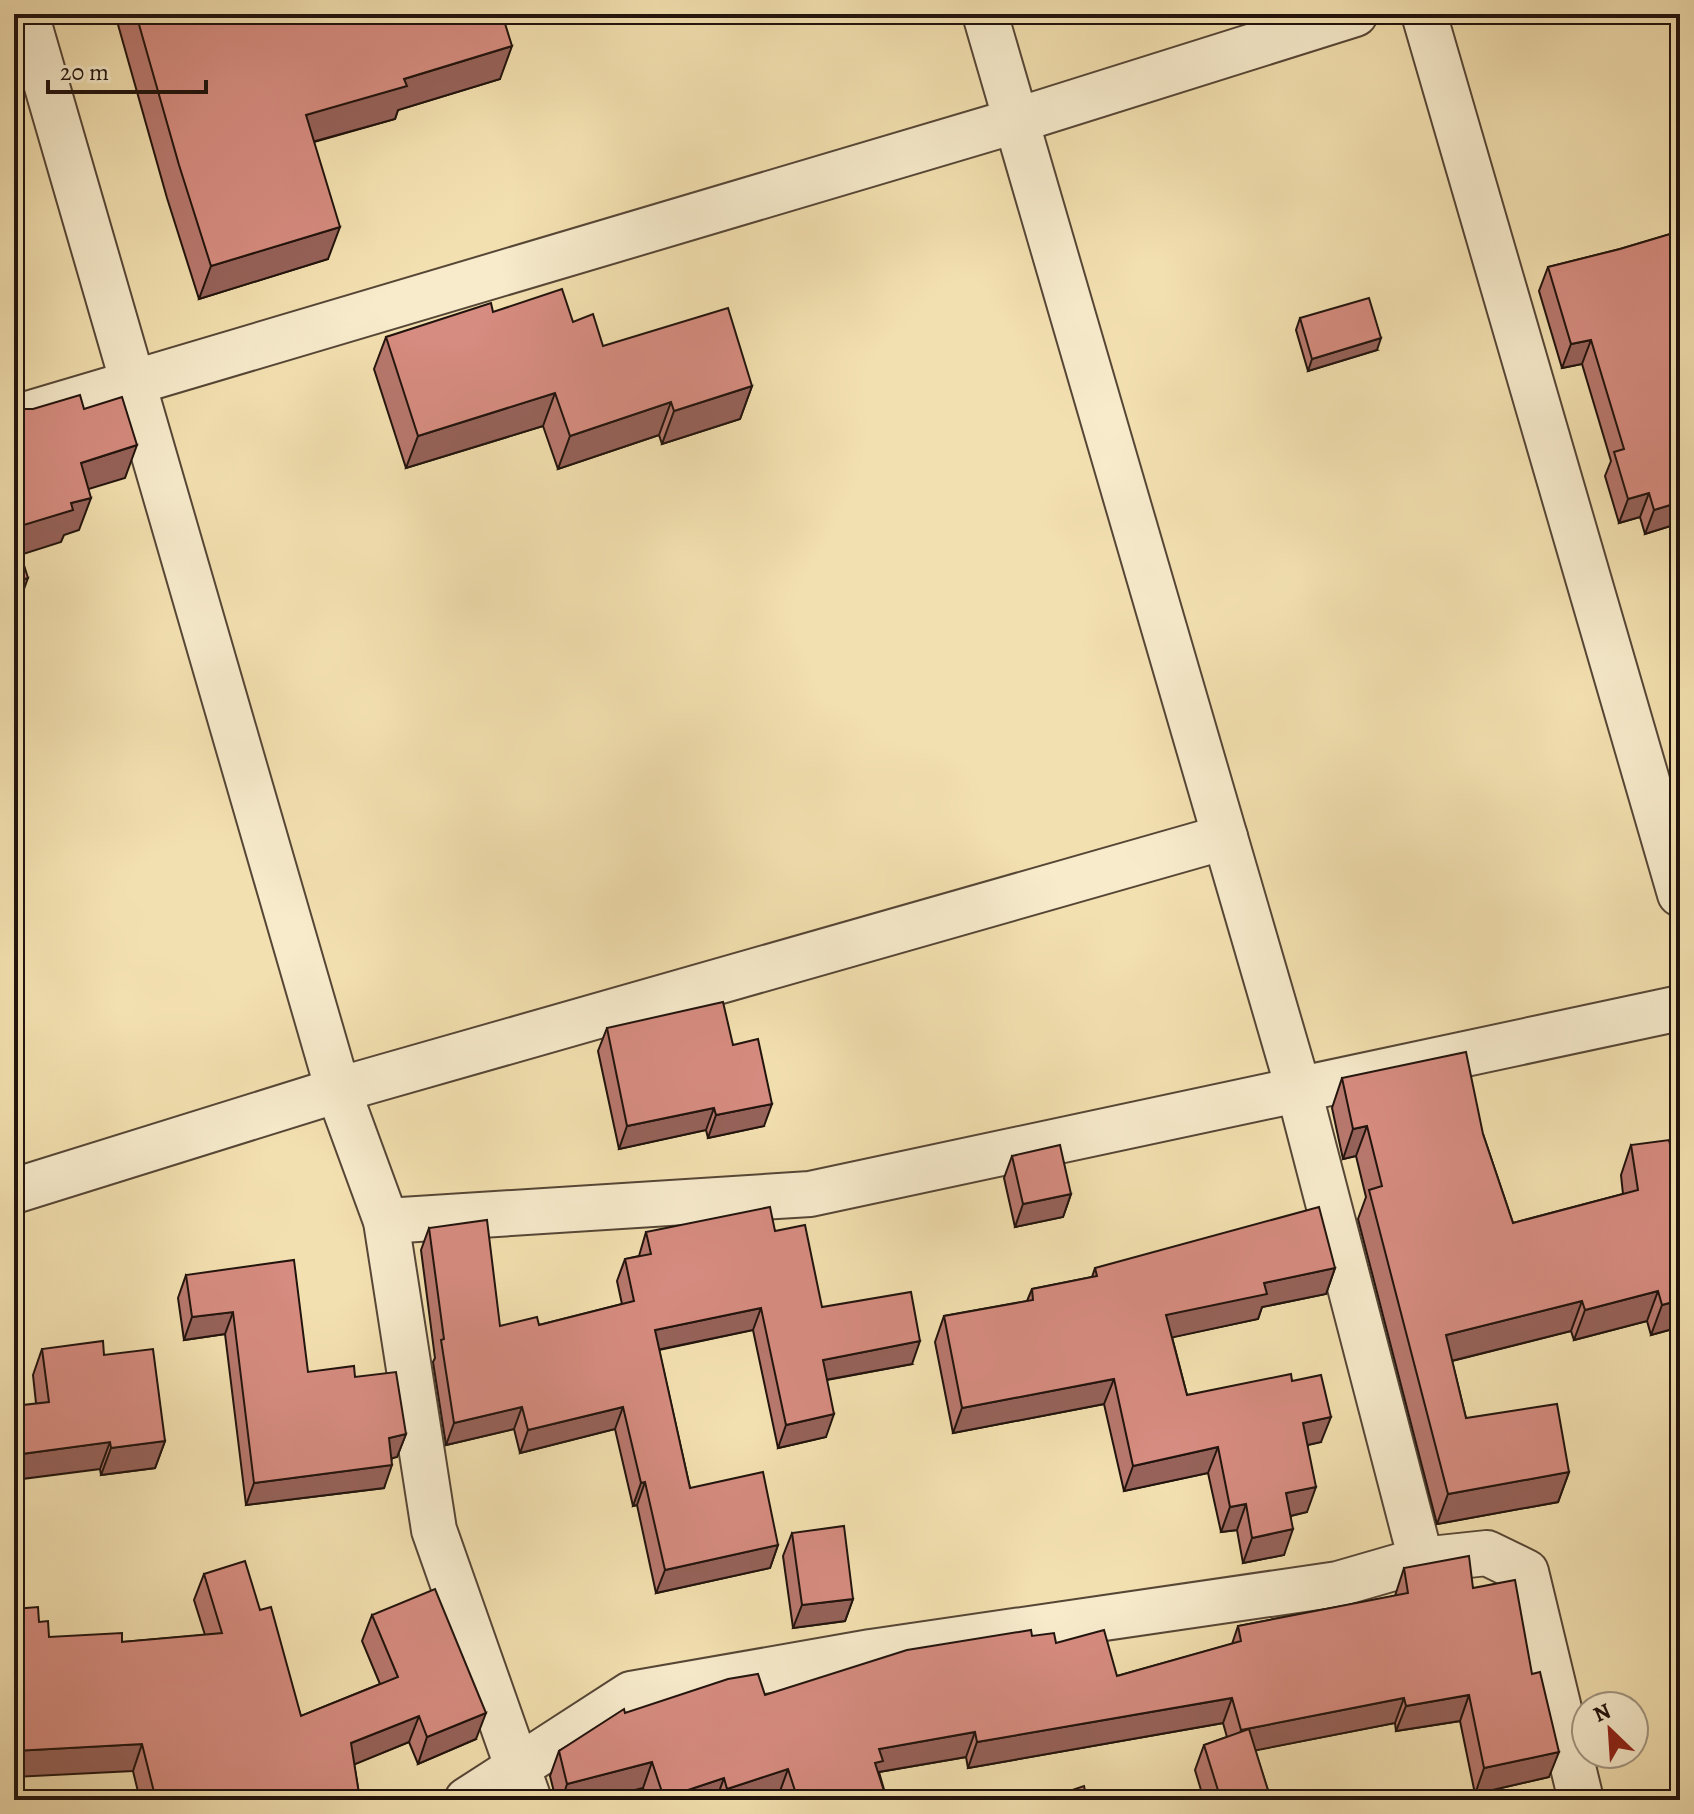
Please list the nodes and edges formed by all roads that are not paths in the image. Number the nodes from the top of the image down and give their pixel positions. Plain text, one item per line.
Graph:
1 (26, 14) edge
2 (985, 14) edge
3 (1355, 14) edge
4 (1424, 14) edge
5 (1018, 120) junction
6 (135, 383) junction
7 (14, 418) edge
8 (1225, 837) junction
9 (1680, 894) edge
10 (1680, 1008) edge
11 (338, 1090) junction
12 (1299, 1091) junction
13 (14, 1191) edge
14 (386, 1221) junction
15 (1421, 1560) junction
16 (523, 1783) edge
17 (467, 1800) edge
18 (1581, 1800) edge

1 - 6 street
2 - 5 street
3 - 5 street
4 - 9 street
5 - 6 street
5 - 8 street
6 - 7 street
6 - 11 street
8 - 11 street
8 - 12 street
10 - 12 street
11 - 13 street
11 - 14 street
12 - 14 street
12 - 15 street
14 - 16 street
15 - 16 street
15 - 18 street
16 - 17 street

